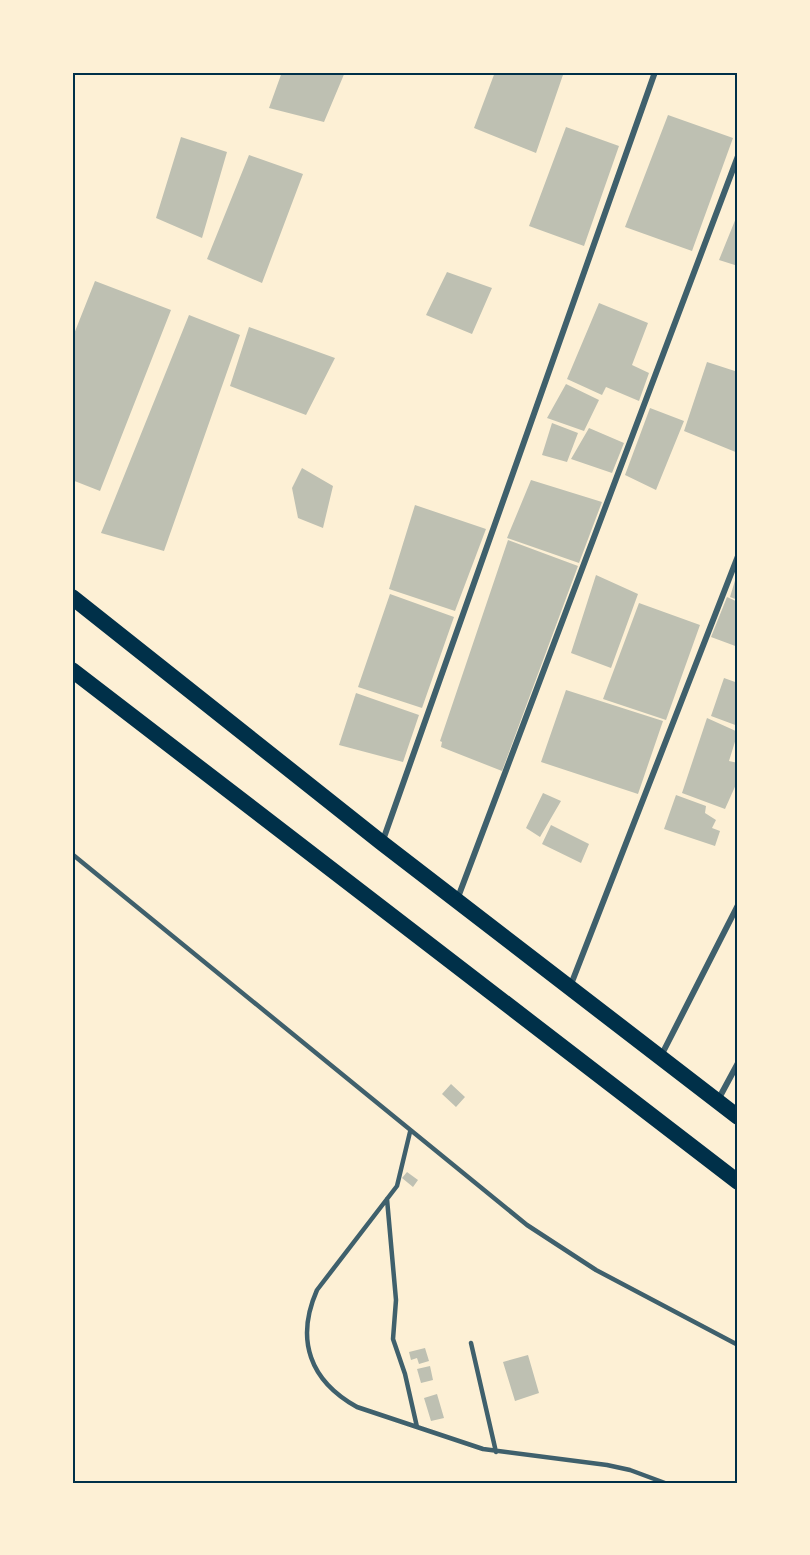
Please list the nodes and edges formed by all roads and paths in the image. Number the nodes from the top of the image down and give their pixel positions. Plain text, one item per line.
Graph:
1 (656, 72) edge
2 (738, 156) edge
3 (738, 556) edge
4 (72, 597) edge
5 (72, 670) edge
6 (382, 843) junction
7 (72, 854) edge
8 (457, 901) junction
9 (738, 905) edge
10 (570, 987) junction
11 (660, 1057) junction
12 (738, 1063) edge
13 (717, 1101) junction
14 (738, 1117) edge
15 (410, 1132) junction
16 (738, 1182) edge
17 (387, 1199) junction
18 (471, 1343) dead end
19 (738, 1345) edge
20 (417, 1427) junction
21 (496, 1452) junction
22 (665, 1483) edge

1 - 6 street
2 - 8 street
3 - 10 street
4 - 6 highway
5 - 16 highway
6 - 8 highway
7 - 15 lane
8 - 10 highway
9 - 11 street
10 - 11 highway
11 - 13 highway
12 - 13 street
13 - 14 highway
15 - 17 lane
15 - 19 lane
17 - 20 lane
17 - 20 lane
18 - 21 lane
20 - 21 lane
21 - 22 lane

